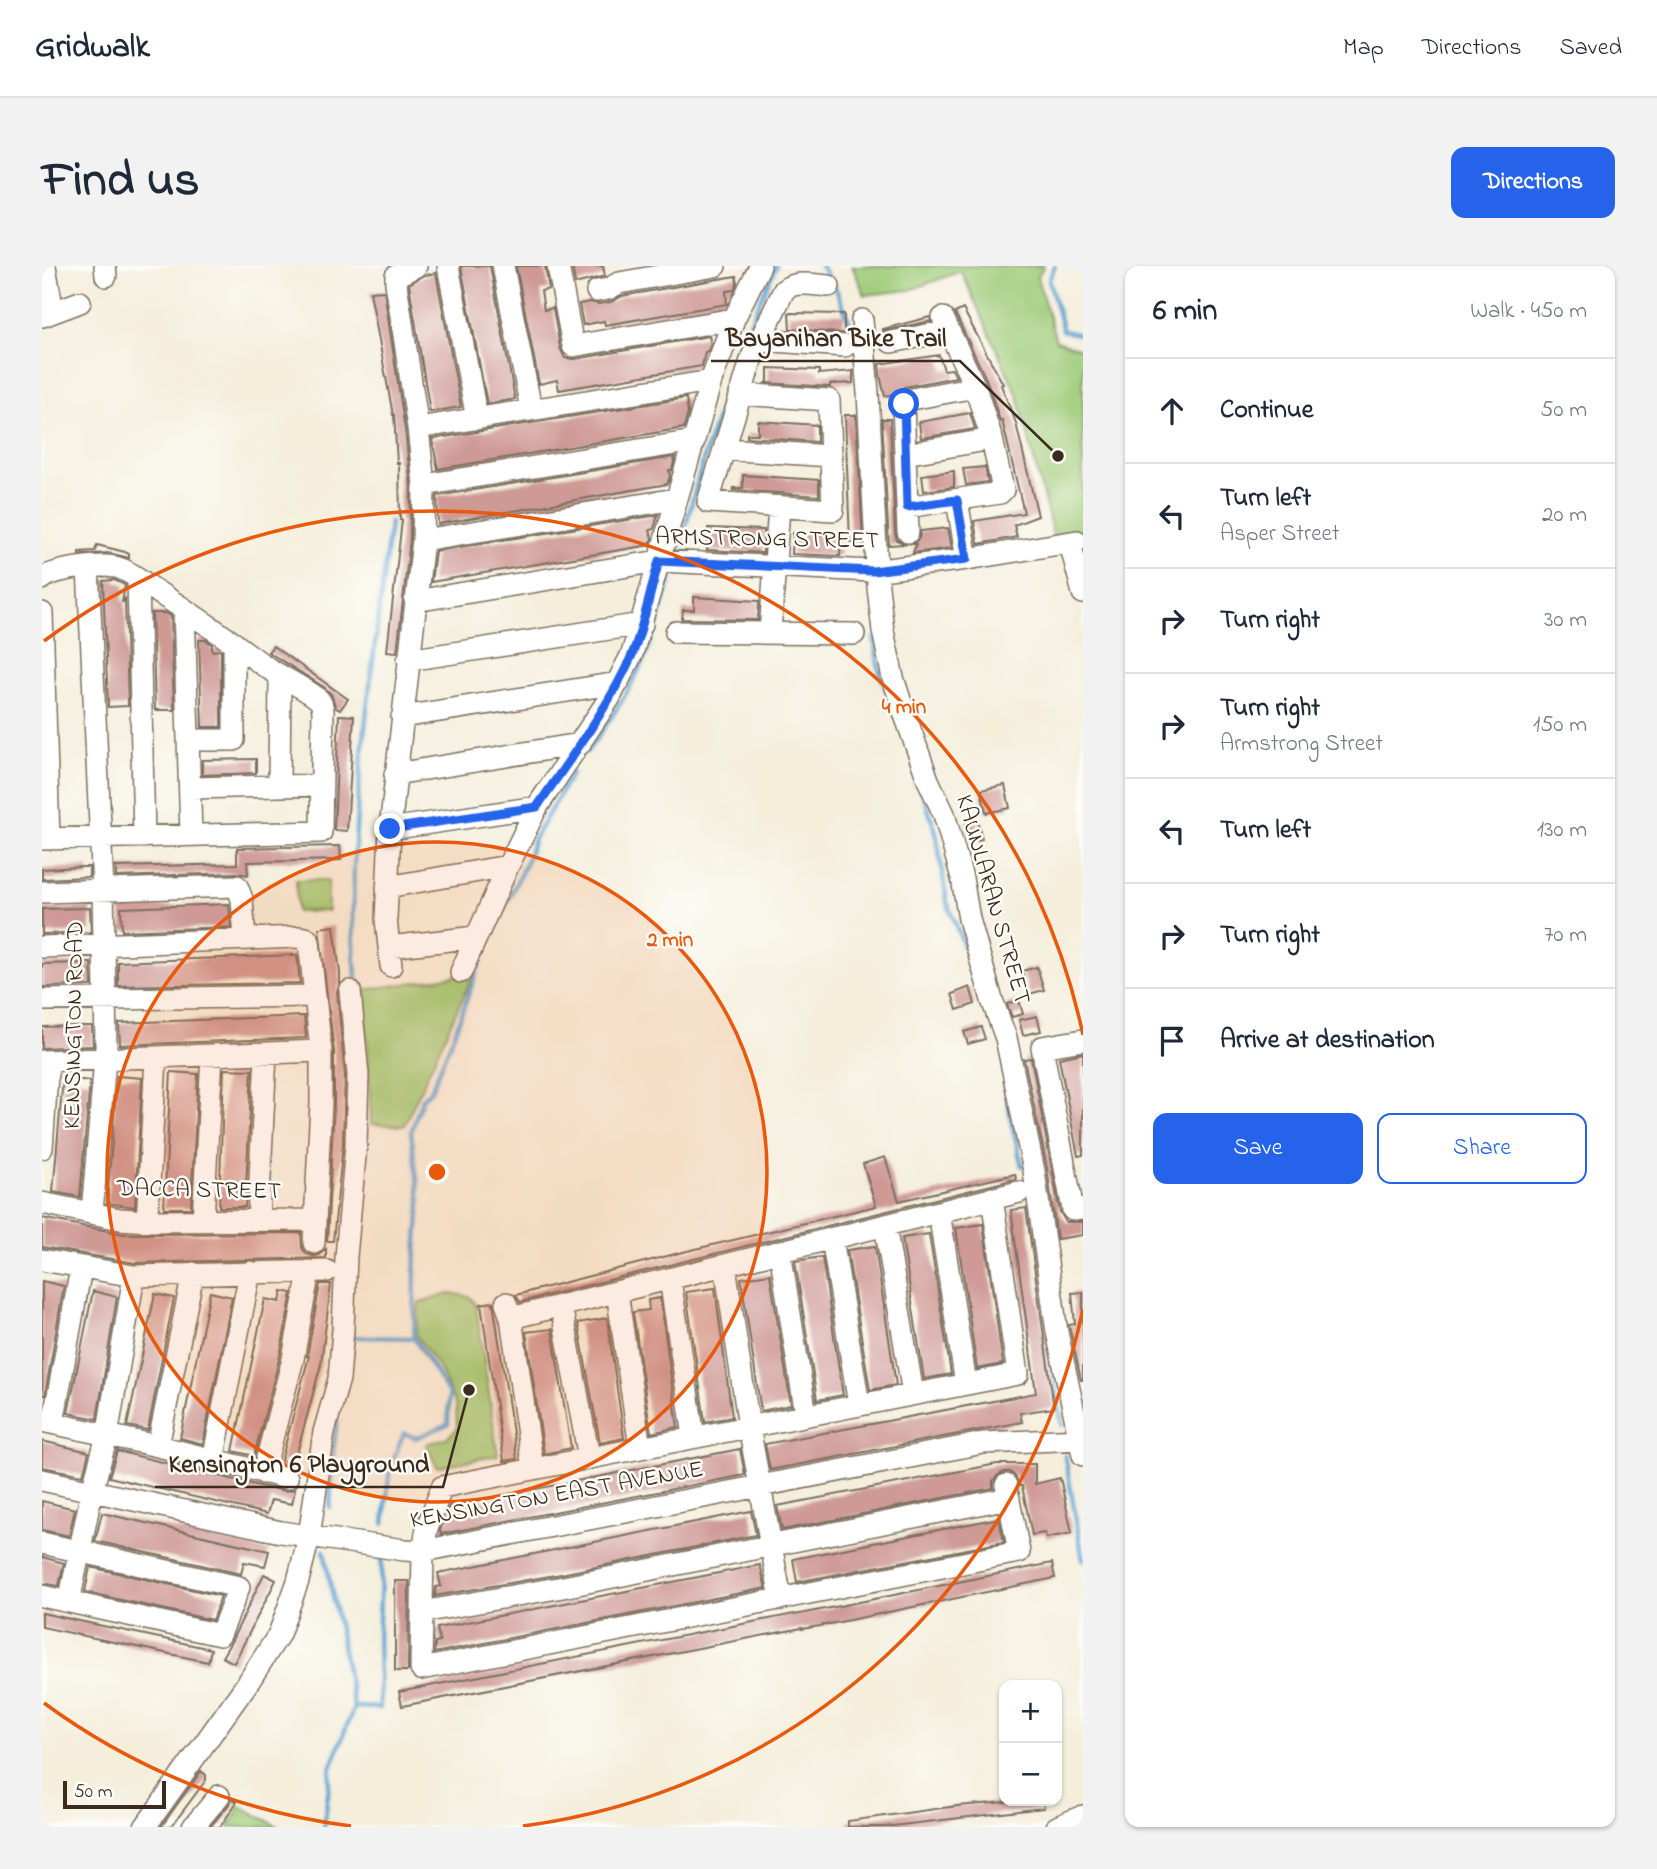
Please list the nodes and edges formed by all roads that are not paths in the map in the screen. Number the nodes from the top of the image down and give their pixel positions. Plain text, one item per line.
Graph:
1 (45, 266) edge
2 (416, 266) edge
3 (448, 266) edge
4 (503, 266) edge
5 (558, 266) edge
6 (715, 266) edge
7 (760, 266) edge
8 (672, 270) edge
9 (617, 275) edge
10 (829, 286) dead end
11 (597, 291) dead end
12 (80, 302) dead end
13 (48, 314) edge
14 (734, 319) junction
15 (862, 320) dead end
16 (760, 340) junction
17 (891, 342) dead end
18 (845, 346) dead end
19 (711, 381) junction
20 (975, 387) junction
21 (740, 394) junction
22 (531, 410) junction
23 (477, 419) junction
24 (418, 428) junction
25 (992, 439) junction
26 (694, 440) junction
27 (725, 449) junction
28 (905, 454) junction
29 (831, 456) junction
30 (424, 485) junction
31 (676, 499) junction
32 (957, 500) junction
33 (779, 507) junction
34 (907, 507) junction
35 (908, 533) dead end
36 (423, 540) junction
37 (967, 559) junction
38 (671, 561) junction
39 (775, 566) junction
40 (88, 567) junction
41 (877, 571) junction
42 (42, 579) edge
43 (138, 579) junction
44 (1083, 593) edge
45 (415, 601) junction
46 (184, 609) junction
47 (42, 613) edge
48 (642, 624) junction
49 (676, 632) dead end
50 (770, 633) junction
51 (854, 634) dead end
52 (234, 643) junction
53 (42, 654) edge
54 (408, 660) junction
55 (280, 677) junction
56 (618, 683) junction
57 (43, 706) edge
58 (402, 717) junction
59 (188, 740) junction
60 (580, 744) junction
61 (395, 774) junction
62 (322, 785) junction
63 (279, 786) junction
64 (190, 788) junction
65 (537, 807) junction
66 (390, 829) junction
67 (191, 835) junction
68 (145, 836) junction
69 (101, 838) junction
70 (45, 839) edge
71 (508, 866) junction
72 (387, 887) junction
73 (103, 890) junction
74 (42, 892) edge
75 (476, 937) junction
76 (244, 939) junction
77 (105, 944) junction
78 (42, 947) edge
79 (461, 972) dead end
80 (350, 991) dead end
81 (316, 996) junction
82 (105, 998) junction
83 (42, 1000) edge
84 (1083, 1040) edge
85 (321, 1051) junction
86 (266, 1053) junction
87 (212, 1055) junction
88 (156, 1058) junction
89 (105, 1059) junction
90 (45, 1061) edge
91 (42, 1148) edge
92 (1019, 1192) dead end
93 (992, 1198) junction
94 (42, 1203) edge
95 (1083, 1209) edge
96 (939, 1212) junction
97 (92, 1213) junction
98 (258, 1219) junction
99 (203, 1220) junction
100 (314, 1220) junction
101 (147, 1221) junction
102 (885, 1225) junction
103 (832, 1238) junction
104 (314, 1243) dead end
105 (780, 1251) junction
106 (42, 1260) edge
107 (725, 1265) junction
108 (81, 1268) junction
109 (250, 1272) junction
110 (193, 1273) junction
111 (134, 1276) junction
112 (670, 1279) junction
113 (617, 1292) junction
114 (561, 1306) junction
115 (966, 1384) junction
116 (913, 1394) junction
117 (859, 1405) junction
118 (806, 1415) junction
119 (47, 1422) edge
120 (749, 1427) junction
121 (107, 1436) junction
122 (694, 1437) junction
123 (1075, 1443) edge
124 (158, 1446) junction
125 (640, 1448) junction
126 (589, 1458) junction
127 (213, 1460) junction
128 (533, 1469) junction
129 (263, 1473) junction
130 (287, 1478) dead end
131 (42, 1480) edge
132 (761, 1486) junction
133 (92, 1491) junction
134 (309, 1537) junction
135 (42, 1543) edge
136 (772, 1545) junction
137 (79, 1551) junction
138 (423, 1551) junction
139 (42, 1596) edge
140 (781, 1599) junction
141 (69, 1602) junction
142 (422, 1612) junction
143 (219, 1796) dead end
144 (1083, 1816) edge
145 (145, 1827) edge
146 (193, 1827) edge
147 (1057, 1827) edge

1 - 13 street
2 - 24 street
3 - 23 street
4 - 22 street
5 - 14 street
6 - 8 street
7 - 14 street
8 - 9 street
9 - 11 street
10 - 16 street
12 - 13 street
14 - 19 street
15 - 41 street, KAUNLARAN STREET
16 - 18 street
16 - 21 street
17 - 20 street
19 - 22 street
19 - 26 street
20 - 25 street
20 - 28 street
21 - 27 street
21 - 29 street
22 - 23 street
23 - 24 street
24 - 30 street
25 - 28 street
25 - 32 street
26 - 30 street
26 - 31 street
27 - 29 street
27 - 33 street
28 - 34 street
29 - 33 street
30 - 36 street
31 - 36 street
31 - 38 street
32 - 34 street
32 - 37 street
33 - 39 street
34 - 35 street
36 - 45 street
37 - 41 street, ARMSTRONG STREET
37 - 44 street, ARMSTRONG STREET
38 - 39 street, ARMSTRONG STREET
38 - 45 street, ARMSTRONG STREET
38 - 48 street
39 - 41 street, ARMSTRONG STREET
39 - 50 street
40 - 42 street
40 - 43 street
40 - 69 street, KENSINGTON ROAD
41 - 123 street, KAUNLARAN STREET
43 - 46 street
43 - 68 street
45 - 54 street
46 - 52 street
46 - 59 street
47 - 53 street
48 - 54 street
48 - 56 street
49 - 50 street
50 - 51 street
52 - 55 street
52 - 59 street
53 - 57 street
54 - 58 street
55 - 62 street
55 - 63 street
56 - 58 street
56 - 60 street
57 - 70 street
58 - 61 street
59 - 64 street
60 - 61 street
60 - 65 street
61 - 66 street
62 - 63 street
62 - 67 street
63 - 64 street
64 - 67 street
65 - 66 street
65 - 71 street
66 - 72 street
67 - 68 street
68 - 69 street
69 - 70 street
69 - 73 street, KENSINGTON ROAD
71 - 72 street
71 - 75 street
72 - 75 street
73 - 74 street
73 - 76 street
73 - 77 street, KENSINGTON ROAD
75 - 79 street
76 - 77 street
76 - 81 street
77 - 78 street
77 - 82 street, KENSINGTON ROAD
80 - 134 street
81 - 82 street
81 - 85 street
82 - 83 street
82 - 89 street, KENSINGTON ROAD
84 - 95 street
85 - 86 street
85 - 100 street
86 - 87 street
86 - 98 street
87 - 88 street
87 - 99 street
88 - 89 street
88 - 101 street
89 - 90 street
89 - 97 street, KENSINGTON ROAD
90 - 91 street
92 - 93 street
93 - 96 street
93 - 115 street
94 - 97 street, DACCA STREET
96 - 102 street
96 - 115 street
97 - 101 street, DACCA STREET
98 - 99 street, DACCA STREET
98 - 100 street, DACCA STREET
99 - 101 street, DACCA STREET
100 - 104 street
102 - 103 street
102 - 116 street
103 - 105 street
103 - 117 street
105 - 107 street
105 - 118 street
106 - 108 street
107 - 112 street
107 - 120 street
108 - 111 street
108 - 119 street
109 - 110 street
109 - 127 street
109 - 129 street
110 - 111 street
110 - 124 street
111 - 121 street
112 - 113 street
112 - 122 street
113 - 114 street
113 - 125 street
114 - 126 street
114 - 128 street
115 - 116 street
116 - 117 street
117 - 118 street
118 - 120 street
119 - 121 street
120 - 122 street
120 - 132 street
121 - 124 street
121 - 133 street
122 - 125 street
123 - 132 street, KENSINGTON EAST AVENUE
124 - 127 street
125 - 126 street
126 - 128 street
127 - 129 street
128 - 138 street
129 - 130 street
131 - 133 street, KENSINGTON EAST AVENUE
132 - 136 street
132 - 138 street, KENSINGTON EAST AVENUE
133 - 134 street, KENSINGTON EAST AVENUE
133 - 137 street
134 - 138 street, KENSINGTON EAST AVENUE
134 - 145 street
135 - 137 street
136 - 140 street
136 - 140 street
136 - 142 street
137 - 141 street
137 - 141 street
138 - 142 street
139 - 141 street
140 - 142 street
143 - 146 street
144 - 147 street

